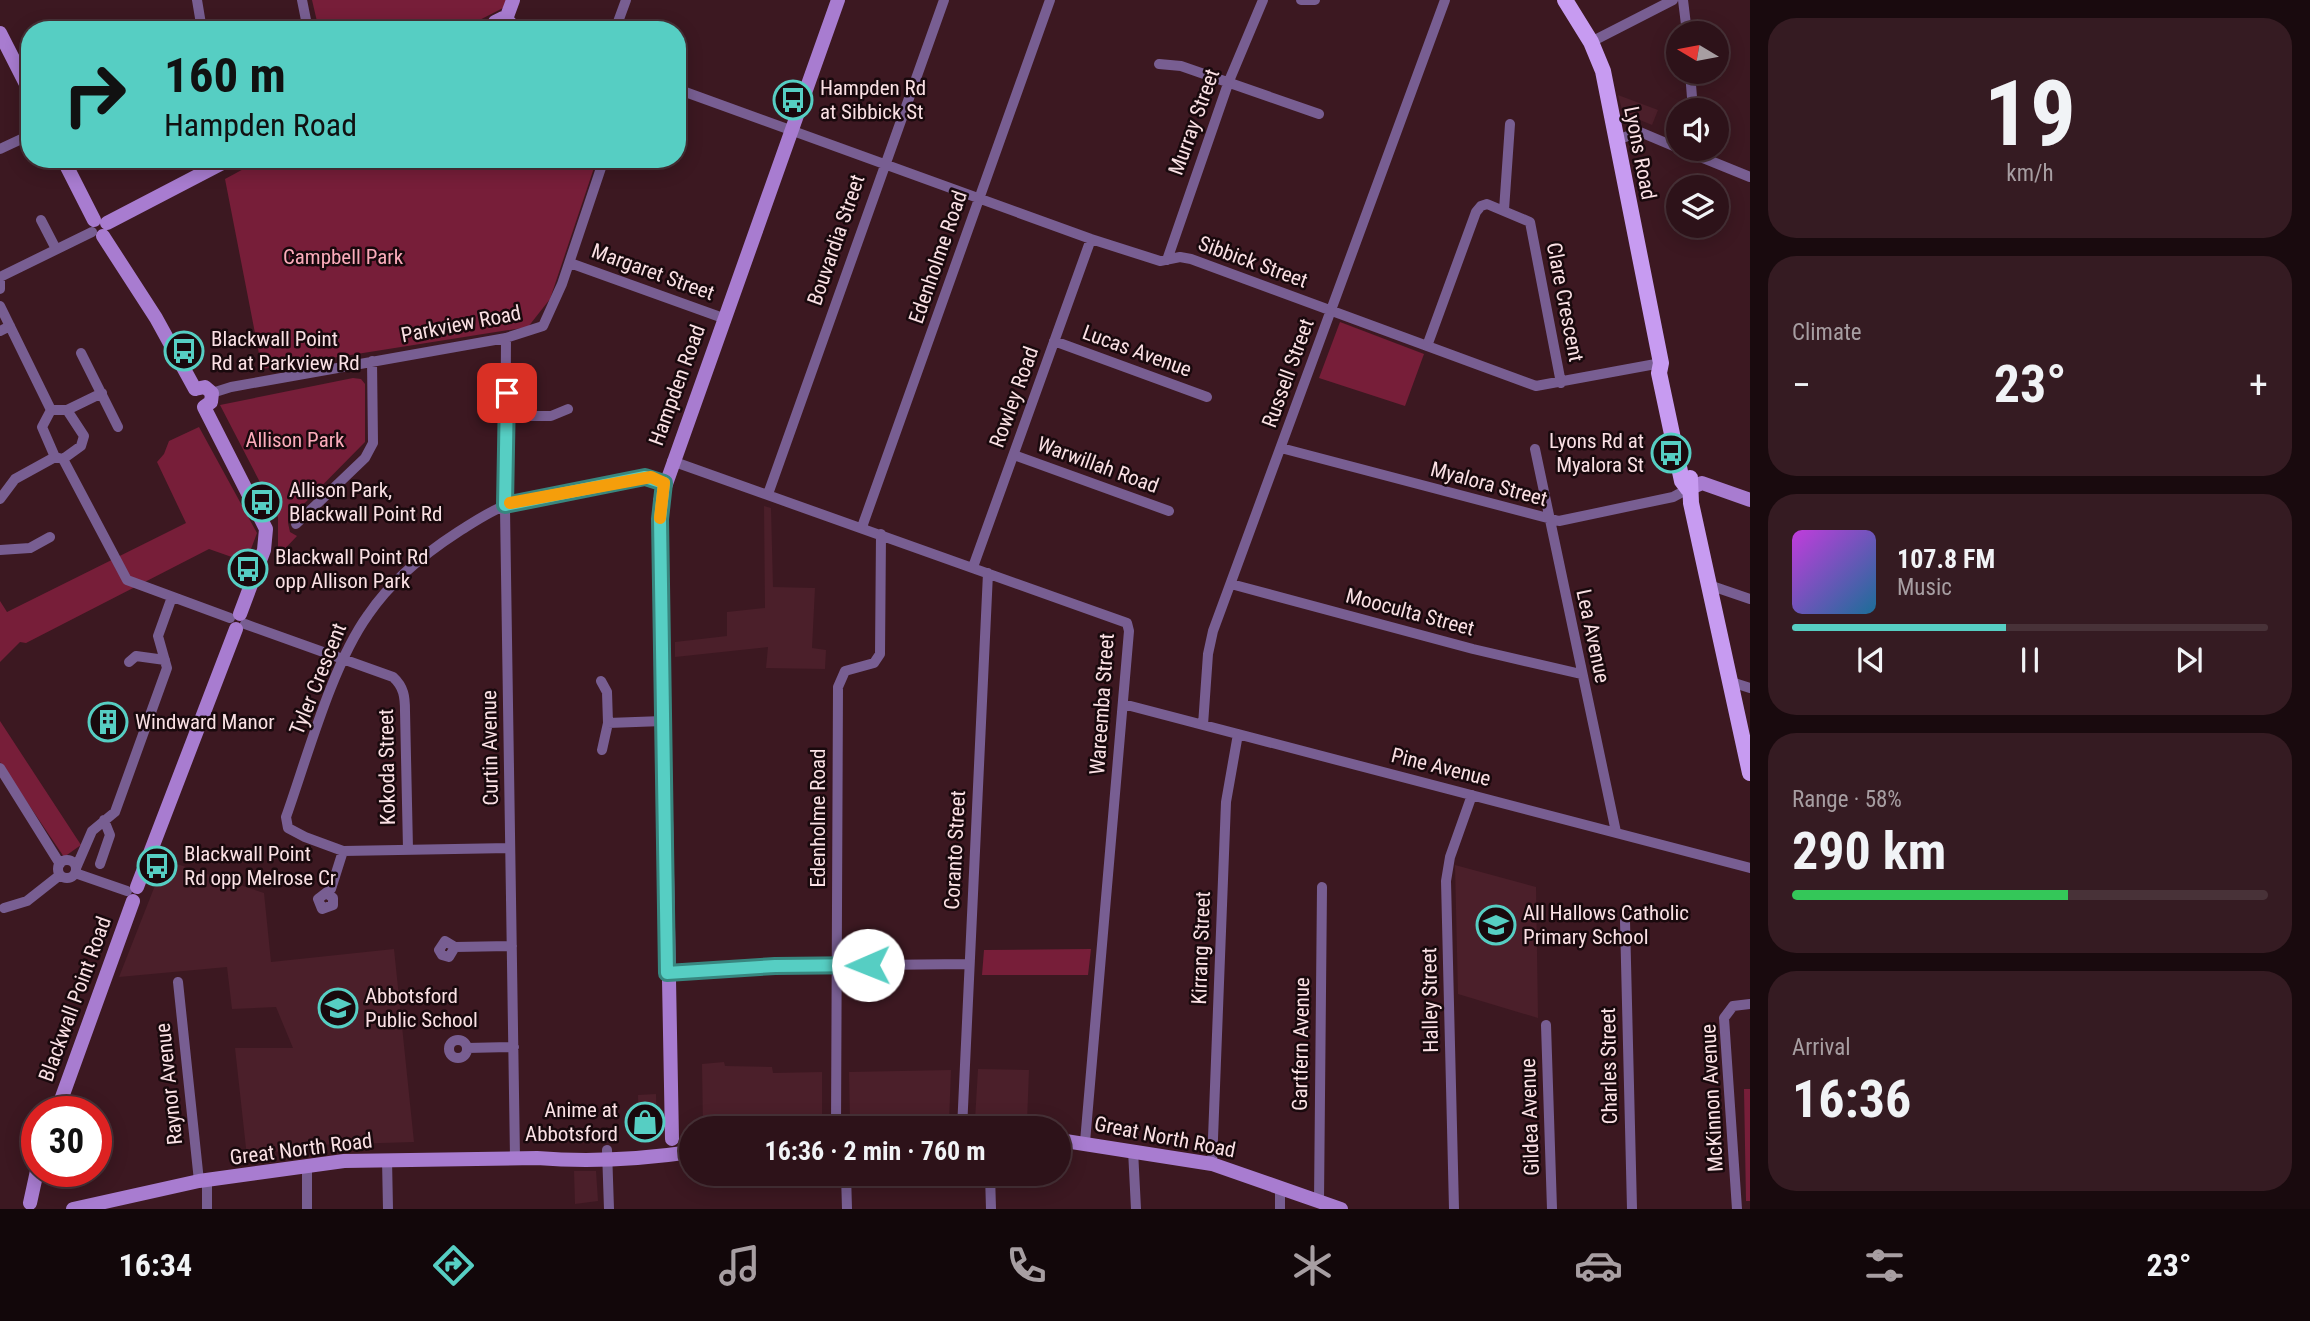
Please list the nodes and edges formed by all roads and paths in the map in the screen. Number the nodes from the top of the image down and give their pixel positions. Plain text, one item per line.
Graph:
1 (197, 0) edge
2 (302, 0) edge
3 (513, 0) edge
4 (626, 0) edge
5 (838, 0) edge
6 (944, 0) edge
7 (1050, 0) edge
8 (1263, 0) edge
9 (1301, 0) edge
10 (1315, 0) edge
11 (1445, 0) edge
12 (1565, 0) edge
13 (1673, 0) edge
14 (1683, 0) edge
15 (200, 21) edge
16 (306, 21) edge
17 (501, 21) edge
18 (618, 21) edge
19 (1686, 21) edge
20 (0, 33) edge
21 (1591, 42) junction
22 (1159, 64) dead end
23 (21, 74) edge
24 (1228, 81) junction
25 (686, 92) edge
26 (1319, 114) dead end
27 (1510, 124) dead end
28 (791, 130) junction
29 (21, 139) edge
30 (1616, 140) junction
31 (1666, 143) edge
32 (0, 149) edge
33 (1711, 161) edge
34 (884, 163) junction
35 (69, 168) edge
36 (205, 168) edge
37 (601, 168) edge
38 (1750, 177) edge
39 (980, 198) junction
40 (1504, 210) junction
41 (41, 220) dead end
42 (99, 228) junction
43 (1091, 239) junction
44 (56, 249) junction
45 (1167, 260) junction
46 (570, 263) junction
47 (0, 277) edge
48 (0, 289) edge
49 (0, 306) edge
50 (1332, 311) junction
51 (723, 318) junction
52 (5, 328) edge
53 (506, 338) junction
54 (1054, 341) junction
55 (1427, 346) junction
56 (81, 353) dead end
57 (372, 361) junction
58 (1661, 363) junction
59 (1561, 383) junction
60 (195, 389) junction
61 (102, 393) junction
62 (212, 393) junction
63 (1207, 397) dead end
64 (204, 407) junction
65 (568, 409) dead end
66 (67, 410) junction
67 (51, 411) junction
68 (507, 416) junction
69 (118, 427) dead end
70 (1281, 448) junction
71 (1535, 449) dead end
72 (1014, 454) junction
73 (59, 458) junction
74 (672, 461) junction
75 (664, 483) junction
76 (1688, 489) junction
77 (768, 494) junction
78 (0, 499) edge
79 (1750, 500) edge
80 (505, 505) junction
81 (1169, 511) dead end
82 (1548, 520) junction
83 (296, 524) dead end
84 (862, 527) junction
85 (881, 534) junction
86 (50, 537) dead end
87 (0, 550) edge
88 (973, 568) junction
89 (988, 573) junction
90 (1231, 584) junction
91 (1709, 585) junction
92 (172, 597) junction
93 (1750, 599) edge
94 (238, 621) junction
95 (345, 659) junction
96 (164, 660) junction
97 (129, 662) dead end
98 (1581, 674) junction
99 (601, 681) dead end
100 (1728, 681) junction
101 (1750, 688) edge
102 (1123, 704) junction
103 (663, 721) junction
104 (608, 723) junction
105 (1203, 725) junction
106 (1238, 734) junction
107 (602, 750) dead end
108 (0, 768) edge
109 (1750, 773) edge
110 (1472, 795) junction
111 (104, 820) junction
112 (1616, 832) junction
113 (510, 848) junction
114 (408, 849) junction
115 (343, 851) junction
116 (100, 864) dead end
117 (1750, 868) edge
118 (60, 870) junction
119 (75, 871) junction
120 (1322, 887) dead end
121 (132, 893) junction
122 (328, 894) dead end
123 (1, 908) edge
124 (1625, 921) dead end
125 (512, 946) junction
126 (455, 947) dead end
127 (969, 964) junction
128 (836, 965) junction
129 (667, 973) junction
130 (178, 982) dead end
131 (1750, 1004) edge
132 (1546, 1025) dead end
133 (514, 1047) junction
134 (467, 1048) dead end
135 (62, 1096) edge
136 (836, 1116) edge
137 (963, 1116) edge
138 (1071, 1141) edge
139 (1084, 1142) junction
140 (678, 1147) edge
141 (1133, 1150) junction
142 (607, 1154) junction
143 (515, 1158) junction
144 (387, 1159) junction
145 (1212, 1164) junction
146 (307, 1166) junction
147 (203, 1182) junction
148 (846, 1186) edge
149 (990, 1186) edge
150 (34, 1187) edge
151 (1280, 1188) junction
152 (1319, 1201) junction
153 (30, 1207) edge
154 (73, 1209) edge
155 (207, 1209) edge
156 (307, 1209) edge
157 (388, 1209) edge
158 (609, 1209) edge
159 (847, 1209) edge
160 (991, 1209) edge
161 (1136, 1209) edge
162 (1280, 1209) edge
163 (1341, 1209) edge
164 (1454, 1209) edge
165 (1552, 1209) edge
166 (1632, 1209) edge
167 (1737, 1209) edge

1 - 15 street
2 - 16 street
3 - 17 main road
4 - 18 street
5 - 28 main road, Hampden Road
6 - 34 street, Bouvardia Street
7 - 39 street, Edenholme Road
8 - 24 street, Murray Street
9 - 10 street
11 - 50 street, Russell Street
12 - 21 main road, Lyons Road
13 - 21 street
14 - 19 street
20 - 23 main road
21 - 30 main road, Lyons Road
22 - 24 street
24 - 26 street
24 - 45 street, Murray Street
25 - 28 street, Sibbick Street
27 - 40 street
28 - 34 street, Sibbick Street
28 - 51 main road, Hampden Road
29 - 32 street
30 - 31 street
30 - 58 main road, Lyons Road
33 - 38 street
34 - 39 street, Sibbick Street
34 - 77 street, Bouvardia Street
35 - 42 main road
36 - 42 main road
37 - 46 street, Parkview Road
39 - 43 street, Sibbick Street
39 - 84 street, Edenholme Road
40 - 55 street
40 - 59 street, Clare Crescent
41 - 44 street
42 - 44 street
42 - 60 main road
43 - 45 street, Sibbick Street
43 - 54 street, Rowley Road
44 - 47 street
45 - 50 street, Sibbick Street
46 - 51 street, Margaret Street
46 - 53 street, Parkview Road
47 - 48 street
49 - 52 street
50 - 55 street, Sibbick Street
50 - 70 street, Russell Street
51 - 74 main road, Hampden Road
52 - 67 street
53 - 57 street, Parkview Road
53 - 68 street, Curtin Avenue
54 - 63 street, Lucas Avenue
54 - 72 street, Rowley Road
55 - 59 street, Sibbick Street
56 - 61 street
57 - 62 street, Parkview Road
57 - 83 street
58 - 59 street, Sibbick Street
58 - 76 main road, Lyons Road
60 - 62 main road
60 - 64 main road
61 - 66 street
61 - 69 street
62 - 64 main road
64 - 94 main road, Blackwall Point Road
65 - 68 street
66 - 67 street
66 - 73 street
67 - 73 street
68 - 80 street, Curtin Avenue
70 - 82 street, Myalora Street
70 - 90 street, Russell Street
71 - 82 street, Lea Avenue
72 - 81 street, Warwillah Road
72 - 88 street, Rowley Road
73 - 78 street
73 - 92 street, Kokoda Street
74 - 75 main road, Hampden Road
74 - 77 street, Wareemba Street
75 - 80 street, Tyler Crescent
75 - 103 main road, Hampden Road
76 - 79 main road
76 - 82 street, Myalora Street
76 - 91 main road, Lyons Road
77 - 84 street, Wareemba Street
80 - 95 street, Tyler Crescent
80 - 113 street, Curtin Avenue
82 - 98 street, Lea Avenue
84 - 85 street, Wareemba Street
85 - 88 street, Wareemba Street
85 - 128 street, Edenholme Road
86 - 87 street
88 - 89 street, Wareemba Street
89 - 102 street, Wareemba Street
89 - 127 street, Coranto Street
90 - 98 street, Mooculta Street
90 - 105 street, Russell Street
91 - 93 street
91 - 100 main road, Lyons Road
92 - 94 street, Kokoda Street
92 - 96 street
94 - 95 street, Kokoda Street
94 - 121 main road, Blackwall Point Road
95 - 114 street, Kokoda Street
95 - 115 street, Tyler Crescent
96 - 97 street
96 - 111 street
98 - 112 street, Lea Avenue
99 - 104 street
100 - 101 street
100 - 109 main road, Lyons Road
102 - 105 street, Pine Avenue
102 - 139 street, Wareemba Street
103 - 104 street
103 - 129 main road, Hampden Road
104 - 107 street
105 - 106 street, Pine Avenue
106 - 110 street, Pine Avenue
106 - 145 street, Kirrang Street
108 - 118 street
110 - 112 street, Pine Avenue
110 - 164 street, Halley Street
111 - 116 street
111 - 119 street
112 - 117 street, Pine Avenue
113 - 114 street, Tyler Crescent
113 - 125 street, Curtin Avenue
114 - 115 street, Tyler Crescent
115 - 122 street
118 - 119 street
118 - 119 street
118 - 123 street
119 - 121 street
120 - 152 street, Gartfern Avenue
121 - 135 main road, Blackwall Point Road
124 - 166 street, Charles Street
125 - 126 street
125 - 133 street, Curtin Avenue
127 - 128 street
127 - 137 street, Coranto Street
128 - 129 street
128 - 136 street, Edenholme Road
129 - 140 main road, Hampden Road
130 - 147 street, Raynor Avenue
131 - 167 street, McKinnon Avenue
132 - 165 street, Gildea Avenue
133 - 134 street
133 - 143 street, Curtin Avenue
138 - 139 main road, Great North Road
139 - 141 main road, Great North Road
140 - 142 main road, Great North Road
141 - 145 main road, Great North Road
141 - 161 street
142 - 143 main road, Great North Road
142 - 158 street
143 - 144 main road, Great North Road
144 - 146 main road, Great North Road
144 - 157 street
145 - 151 main road, Great North Road
146 - 147 main road, Great North Road
146 - 156 street
147 - 154 main road, Great North Road
147 - 155 street, Raynor Avenue
148 - 159 street
149 - 160 street
150 - 153 main road
151 - 152 main road, Great North Road
151 - 162 street
152 - 163 main road, Great North Road

